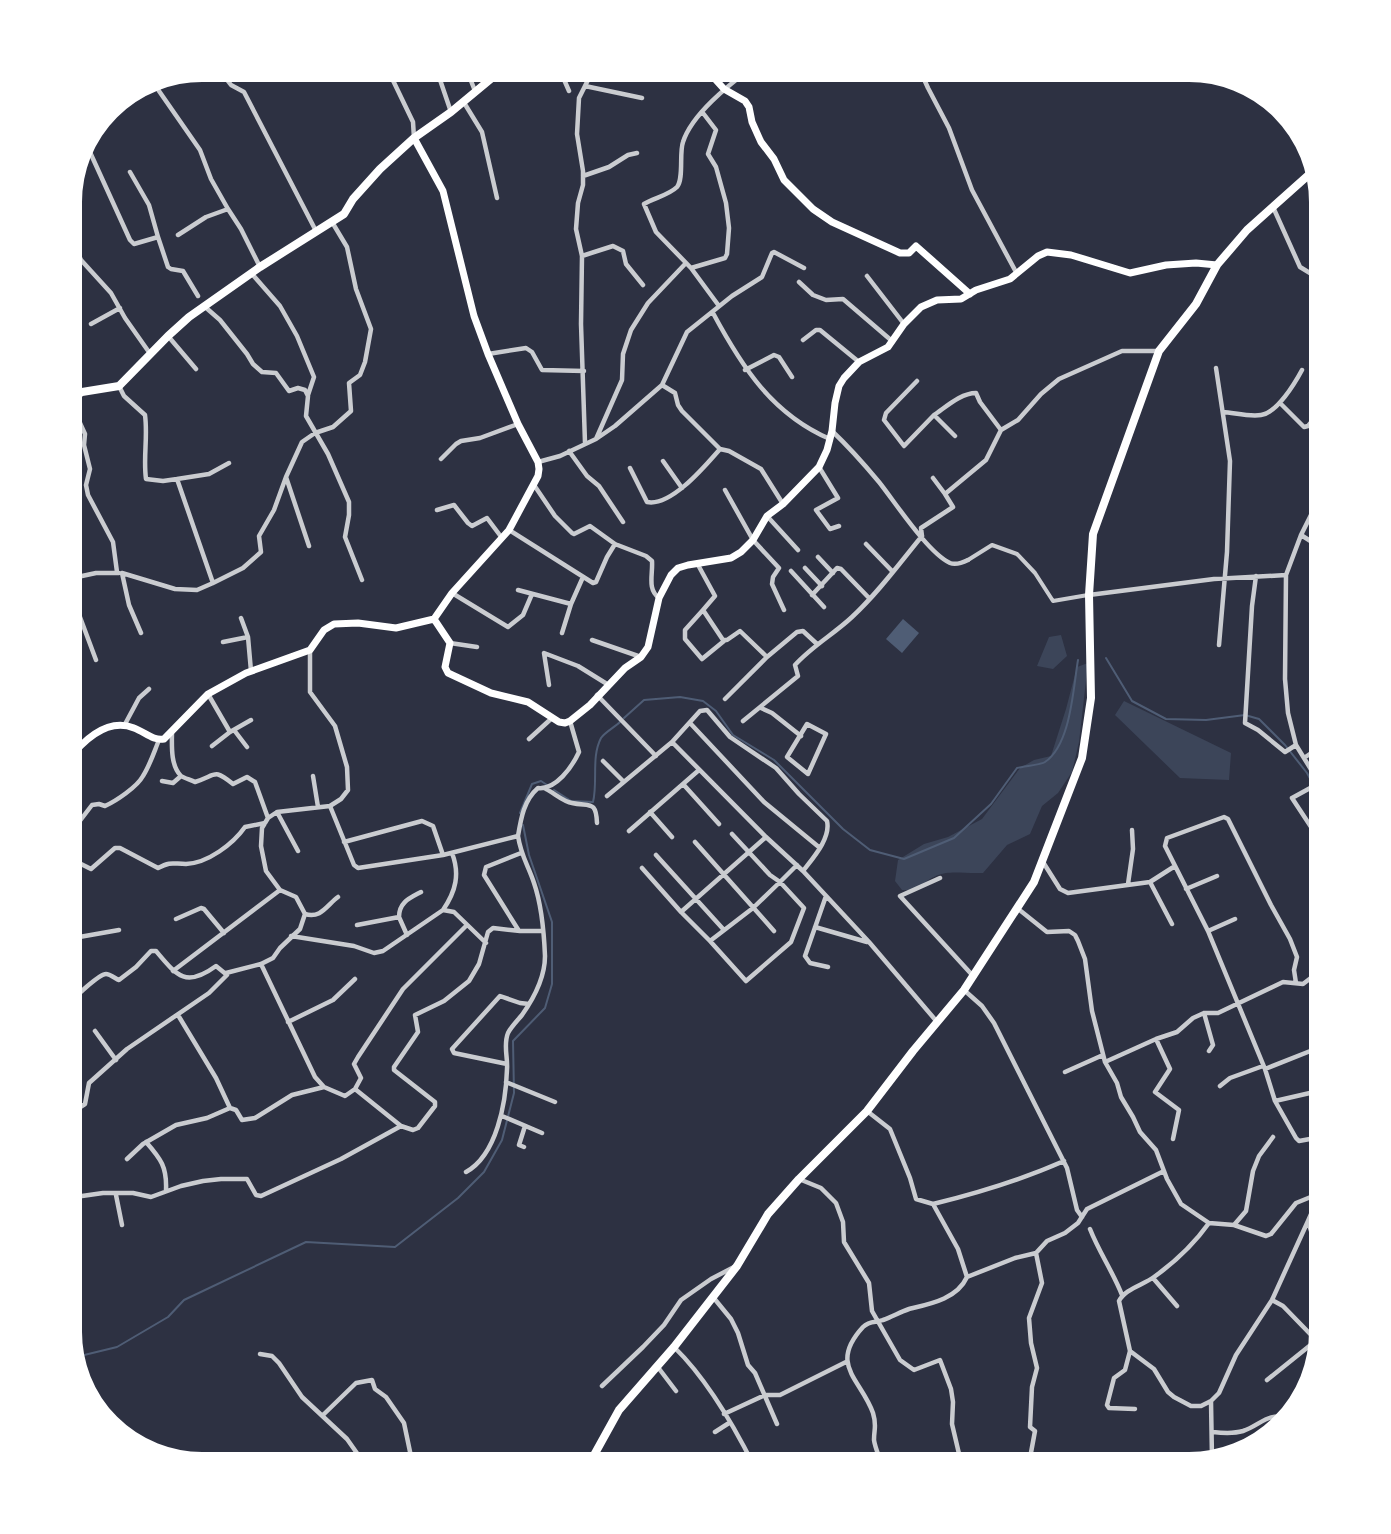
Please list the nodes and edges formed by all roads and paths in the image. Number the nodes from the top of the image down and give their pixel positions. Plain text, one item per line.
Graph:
1 (226, 78) edge
2 (392, 78) edge
3 (439, 78) edge
4 (470, 78) edge
5 (491, 78) edge
6 (563, 78) edge
7 (589, 78) edge
8 (714, 78) edge
9 (739, 78) edge
10 (924, 78) edge
11 (585, 86) junction
12 (157, 87) edge
13 (724, 89) junction
14 (475, 91) junction
15 (569, 91) dead end
16 (642, 98) dead end
17 (464, 101) junction
18 (451, 112) junction
19 (702, 112) junction
20 (414, 138) junction
21 (89, 151) edge
22 (637, 153) dead end
23 (130, 172) dead end
24 (1310, 174) edge
25 (583, 176) junction
26 (497, 198) dead end
27 (1273, 207) junction
28 (228, 209) junction
29 (332, 222) junction
30 (316, 231) junction
31 (178, 235) dead end
32 (158, 237) junction
33 (78, 254) edge
34 (582, 256) junction
35 (686, 263) junction
36 (1217, 265) junction
37 (260, 267) junction
38 (691, 268) junction
39 (804, 268) dead end
40 (252, 274) junction
41 (1017, 274) junction
42 (1313, 275) edge
43 (867, 276) dead end
44 (799, 282) dead end
45 (643, 285) dead end
46 (970, 294) junction
47 (198, 296) dead end
48 (204, 306) junction
49 (719, 306) junction
50 (120, 308) junction
51 (712, 313) junction
52 (91, 324) dead end
53 (904, 324) junction
54 (168, 336) junction
55 (803, 340) dead end
56 (892, 342) junction
57 (1159, 351) junction
58 (488, 354) junction
59 (151, 355) junction
60 (859, 362) junction
61 (196, 369) dead end
62 (1216, 369) dead end
63 (746, 370) junction
64 (1302, 370) dead end
65 (584, 371) junction
66 (792, 377) dead end
67 (917, 381) dead end
68 (662, 385) junction
69 (119, 386) junction
70 (78, 388) edge
71 (82, 393) junction
72 (78, 395) edge
73 (308, 396) junction
74 (1280, 403) junction
75 (1223, 412) junction
76 (934, 415) junction
77 (78, 420) edge
78 (1313, 420) edge
79 (518, 424) junction
80 (1001, 430) junction
81 (832, 431) junction
82 (315, 432) junction
83 (955, 436) dead end
84 (596, 439) junction
85 (830, 439) junction
86 (585, 443) junction
87 (720, 449) junction
88 (569, 451) junction
89 (441, 459) dead end
90 (663, 461) dead end
91 (538, 462) junction
92 (229, 463) dead end
93 (819, 467) junction
94 (630, 468) dead end
95 (286, 477) junction
96 (933, 478) dead end
97 (177, 479) junction
98 (534, 485) junction
99 (682, 488) junction
100 (725, 490) dead end
101 (945, 494) junction
102 (783, 504) junction
103 (437, 510) dead end
104 (1313, 511) edge
105 (768, 516) junction
106 (623, 522) dead end
107 (839, 526) dead end
108 (509, 530) junction
109 (1301, 535) junction
110 (922, 536) junction
111 (502, 538) junction
112 (753, 540) junction
113 (1313, 543) edge
114 (615, 544) junction
115 (866, 544) dead end
116 (309, 546) dead end
117 (798, 550) dead end
118 (818, 558) dead end
119 (968, 560) joint
120 (697, 563) junction
121 (805, 568) dead end
122 (791, 571) dead end
123 (893, 572) junction
124 (120, 573) junction
125 (833, 573) junction
126 (1286, 575) junction
127 (1256, 576) junction
128 (78, 577) edge
129 (583, 577) junction
130 (1224, 579) junction
131 (362, 580) dead end
132 (213, 584) junction
133 (822, 586) junction
134 (518, 590) dead end
135 (452, 593) junction
136 (532, 594) junction
137 (812, 595) junction
138 (1089, 595) junction
139 (659, 598) junction
140 (870, 598) junction
141 (571, 604) junction
142 (824, 607) dead end
143 (703, 610) junction
144 (784, 610) dead end
145 (78, 612) edge
146 (242, 618) dead end
147 (434, 619) junction
148 (141, 633) dead end
149 (562, 633) dead end
150 (248, 637) junction
151 (592, 640) dead end
152 (724, 641) junction
153 (223, 642) dead end
154 (450, 643) junction
155 (817, 644) junction
156 (1219, 645) dead end
157 (477, 647) dead end
158 (310, 650) junction
159 (641, 657) junction
160 (767, 657) junction
161 (96, 660) dead end
162 (251, 671) junction
163 (607, 684) junction
164 (549, 685) dead end
165 (150, 689) dead end
166 (208, 694) junction
167 (597, 695) junction
168 (725, 699) dead end
169 (761, 708) junction
170 (552, 718) junction
171 (251, 720) dead end
172 (570, 721) junction
173 (743, 721) dead end
174 (690, 723) junction
175 (124, 726) junction
176 (172, 731) junction
177 (232, 731) junction
178 (801, 736) junction
179 (529, 739) dead end
180 (159, 740) junction
181 (672, 742) junction
182 (1296, 745) junction
183 (212, 746) dead end
184 (247, 747) dead end
185 (78, 748) edge
186 (1313, 752) edge
187 (656, 756) junction
188 (1304, 758) junction
189 (603, 761) dead end
190 (699, 770) junction
191 (181, 776) junction
192 (313, 776) dead end
193 (1313, 776) edge
194 (162, 781) dead end
195 (623, 782) junction
196 (683, 784) junction
197 (1313, 786) edge
198 (546, 789) junction
199 (607, 796) dead end
200 (330, 806) junction
201 (318, 807) junction
202 (277, 812) junction
203 (650, 812) junction
204 (266, 820) junction
205 (80, 822) joint
206 (597, 823) dead end
207 (719, 824) dead end
208 (78, 826) edge
209 (1132, 830) dead end
210 (629, 831) dead end
211 (1313, 831) edge
212 (732, 834) dead end
213 (518, 836) junction
214 (672, 837) dead end
215 (766, 837) junction
216 (344, 842) junction
217 (695, 842) dead end
218 (820, 848) junction
219 (297, 851) dead end
220 (749, 852) junction
221 (452, 853) junction
222 (521, 853) junction
223 (442, 855) junction
224 (656, 855) dead end
225 (78, 860) edge
226 (1043, 862) junction
227 (79, 863) joint
228 (797, 865) junction
229 (1175, 867) junction
230 (642, 868) dead end
231 (803, 871) junction
232 (722, 874) junction
233 (1217, 876) dead end
234 (940, 878) dead end
235 (780, 882) junction
236 (1150, 882) junction
237 (1128, 884) junction
238 (1186, 889) junction
239 (280, 890) junction
240 (421, 892) dead end
241 (826, 896) junction
242 (338, 897) dead end
243 (696, 899) junction
244 (753, 908) junction
245 (1017, 908) junction
246 (443, 910) junction
247 (681, 912) junction
248 (305, 914) junction
249 (399, 916) junction
250 (176, 919) dead end
251 (1235, 920) dead end
252 (1172, 924) dead end
253 (357, 925) dead end
254 (467, 925) junction
255 (815, 927) junction
256 (119, 930) dead end
257 (724, 930) junction
258 (520, 931) junction
259 (543, 931) junction
260 (774, 931) dead end
261 (1208, 931) junction
262 (224, 933) junction
263 (407, 935) junction
264 (291, 936) junction
265 (78, 938) edge
266 (710, 941) junction
267 (869, 942) junction
268 (486, 943) junction
269 (261, 964) junction
270 (828, 967) dead end
271 (174, 971) junction
272 (226, 973) junction
273 (974, 977) junction
274 (1313, 977) edge
275 (354, 979) dead end
276 (1296, 983) junction
277 (964, 990) junction
278 (78, 995) edge
279 (529, 1004) junction
280 (1239, 1004) junction
281 (1204, 1013) junction
282 (178, 1015) junction
283 (288, 1022) junction
284 (938, 1023) junction
285 (96, 1031) dead end
286 (1156, 1039) junction
287 (1313, 1050) edge
288 (1209, 1052) dead end
289 (1103, 1055) junction
290 (116, 1060) junction
291 (1106, 1062) junction
292 (507, 1064) junction
293 (1264, 1067) junction
294 (1065, 1072) dead end
295 (506, 1082) junction
296 (1220, 1086) dead end
297 (324, 1087) junction
298 (355, 1089) junction
299 (1313, 1092) edge
300 (1275, 1101) junction
301 (555, 1102) dead end
302 (230, 1108) junction
303 (78, 1109) edge
304 (867, 1111) junction
305 (502, 1116) junction
306 (401, 1126) junction
307 (525, 1126) junction
308 (542, 1134) dead end
309 (1273, 1137) dead end
310 (1173, 1139) dead end
311 (1310, 1139) dead end
312 (146, 1142) junction
313 (524, 1147) dead end
314 (127, 1159) dead end
315 (1064, 1161) junction
316 (1164, 1171) junction
317 (466, 1172) dead end
318 (799, 1179) junction
319 (166, 1190) junction
320 (116, 1195) junction
321 (1313, 1196) edge
322 (78, 1197) edge
323 (933, 1204) junction
324 (1313, 1211) edge
325 (1082, 1217) junction
326 (1308, 1221) junction
327 (1209, 1223) junction
328 (122, 1225) dead end
329 (1234, 1225) junction
330 (1090, 1229) dead end
331 (1313, 1237) edge
332 (1036, 1253) junction
333 (737, 1266) junction
334 (967, 1277) junction
335 (1153, 1278) junction
336 (1122, 1295) junction
337 (713, 1297) junction
338 (1272, 1300) junction
339 (1177, 1306) dead end
340 (880, 1322) junction
341 (1313, 1337) edge
342 (1313, 1343) edge
343 (674, 1347) junction
344 (1130, 1351) junction
345 (261, 1354) dead end
346 (846, 1362) junction
347 (657, 1366) junction
348 (1267, 1380) dead end
349 (602, 1386) dead end
350 (676, 1391) dead end
351 (765, 1395) junction
352 (1211, 1401) junction
353 (1135, 1409) dead end
354 (724, 1414) junction
355 (323, 1415) junction
356 (1281, 1416) edge
357 (729, 1423) junction
358 (777, 1424) dead end
359 (715, 1432) dead end
360 (1213, 1432) junction
361 (1212, 1454) edge
362 (357, 1456) edge
363 (411, 1456) edge
364 (594, 1456) edge
365 (748, 1456) edge
366 (879, 1456) edge
367 (960, 1456) edge
368 (1030, 1456) edge

1 - 30 street
2 - 20 street
3 - 18 street
4 - 14 street
5 - 14 main road
6 - 15 street
7 - 11 street
8 - 13 main road
9 - 13 street
10 - 41 street
11 - 16 street
11 - 25 street
12 - 28 street
13 - 19 street
13 - 46 main road
14 - 17 main road
17 - 18 main road
17 - 26 street
18 - 20 main road
19 - 35 street
19 - 38 street
20 - 29 main road
20 - 58 main road
21 - 32 street
22 - 25 street
23 - 32 street
24 - 27 main road
25 - 34 street
27 - 36 main road
27 - 42 street
28 - 31 street
28 - 37 street
29 - 30 main road
29 - 82 street
30 - 37 main road
32 - 47 street
33 - 50 street
34 - 45 street
34 - 65 street
35 - 38 street
35 - 84 street
36 - 41 main road
36 - 57 main road
37 - 40 main road
38 - 49 street
39 - 49 street
40 - 48 main road
40 - 73 street
41 - 46 main road
43 - 53 street
44 - 56 street
46 - 53 main road
48 - 54 main road
48 - 73 street
49 - 51 street
50 - 52 street
50 - 59 street
51 - 63 street
51 - 68 street
53 - 56 main road
54 - 59 main road
54 - 61 street
55 - 60 street
56 - 60 main road
57 - 80 street
57 - 138 main road
58 - 65 street
58 - 79 main road
59 - 69 main road
60 - 81 main road
62 - 75 street
63 - 66 street
63 - 85 street
64 - 74 street
65 - 86 street
67 - 76 street
68 - 84 street
68 - 87 street
69 - 71 main road
69 - 97 street
70 - 71 street
71 - 72 main road
73 - 82 street
74 - 75 street
74 - 78 street
75 - 130 street
76 - 80 street
76 - 83 street
77 - 124 street
79 - 89 street
79 - 91 main road
80 - 101 street
81 - 85 main road
81 - 110 street
82 - 95 street
82 - 131 street
84 - 86 street
85 - 93 main road
86 - 88 street
87 - 99 street
87 - 102 street
88 - 91 street
88 - 106 street
90 - 99 street
91 - 98 main road
92 - 97 street
93 - 102 main road
93 - 107 street
94 - 99 street
95 - 116 street
95 - 132 street
96 - 101 street
97 - 132 street
98 - 108 main road
98 - 114 street
100 - 112 street
101 - 110 street
102 - 105 main road
103 - 111 street
104 - 109 street
105 - 112 main road
105 - 117 street
108 - 111 main road
108 - 129 street
109 - 113 street
109 - 126 street
110 - 119 street
110 - 123 street
111 - 135 main road
112 - 120 main road
112 - 144 street
114 - 129 street
114 - 139 street
115 - 123 street
118 - 125 street
119 - 138 street
120 - 139 main road
120 - 143 street
121 - 133 street
122 - 137 street
123 - 140 street
124 - 128 street
124 - 132 street
124 - 148 street
125 - 133 street
125 - 140 street
126 - 127 street
126 - 182 street
127 - 130 street
127 - 182 street
129 - 141 street
130 - 138 street
130 - 156 street
133 - 137 street
134 - 136 street
135 - 136 street
135 - 147 main road
136 - 141 street
137 - 142 street
138 - 226 main road
139 - 159 main road
140 - 155 street
141 - 149 street
143 - 152 street
143 - 152 street
145 - 161 street
146 - 150 street
147 - 154 main road
147 - 158 main road
150 - 153 street
150 - 162 street
151 - 159 street
152 - 160 street
154 - 157 street
154 - 170 main road
155 - 160 street
155 - 169 street
158 - 162 main road
158 - 200 street
159 - 163 main road
160 - 168 street
162 - 166 main road
163 - 164 street
163 - 167 main road
165 - 175 street
166 - 176 main road
166 - 177 street
167 - 172 main road
167 - 187 street
169 - 173 street
169 - 178 street
170 - 172 main road
170 - 179 street
171 - 177 street
172 - 198 street
174 - 181 street
174 - 218 street
174 - 218 street
175 - 180 main road
175 - 185 main road
176 - 180 main road
176 - 191 street
177 - 183 street
177 - 184 street
178 - 178 street
180 - 205 street
181 - 187 street
181 - 190 street
182 - 188 street
186 - 188 street
187 - 195 street
188 - 193 street
189 - 195 street
190 - 196 street
190 - 215 street
191 - 194 street
191 - 204 street
192 - 201 street
195 - 199 street
196 - 203 street
196 - 207 street
197 - 211 street
198 - 206 street
198 - 213 street
200 - 201 street
200 - 216 street
201 - 202 street
202 - 204 street
202 - 219 street
203 - 210 street
203 - 214 street
204 - 227 street
204 - 239 street
205 - 208 street
209 - 237 street
212 - 220 street
213 - 221 street
213 - 222 street
215 - 220 street
215 - 228 street
216 - 223 street
216 - 223 street
217 - 232 street
218 - 231 street
220 - 232 street
220 - 235 street
221 - 223 street
221 - 246 street
222 - 258 street
222 - 259 street
224 - 243 street
225 - 227 street
226 - 237 street
226 - 245 main road
228 - 231 street
228 - 235 street
229 - 236 street
229 - 238 street
229 - 276 street
230 - 247 street
231 - 241 street
232 - 243 street
232 - 244 street
233 - 238 street
234 - 273 street
235 - 244 street
235 - 266 street
236 - 237 street
236 - 252 street
238 - 261 street
239 - 248 street
239 - 262 street
240 - 249 street
241 - 255 street
241 - 267 street
242 - 248 street
243 - 247 street
243 - 257 street
244 - 257 street
244 - 260 street
245 - 273 main road
245 - 289 street
246 - 254 street
246 - 263 street
247 - 266 street
248 - 264 street
249 - 253 street
249 - 263 street
250 - 262 street
251 - 261 street
254 - 268 street
254 - 298 street
255 - 267 street
255 - 270 street
256 - 265 street
257 - 266 street
258 - 259 street
258 - 268 street
259 - 279 street
261 - 280 street
262 - 271 street
263 - 264 street
264 - 269 street
267 - 284 street
268 - 306 street
269 - 272 street
269 - 283 street
271 - 272 street
271 - 278 street
272 - 282 street
273 - 277 main road
274 - 276 street
275 - 283 street
276 - 280 street
277 - 284 main road
277 - 315 street
279 - 292 street
279 - 292 street
280 - 281 street
280 - 293 street
281 - 286 street
281 - 288 street
282 - 290 street
282 - 302 street
283 - 297 street
284 - 304 main road
285 - 290 street
286 - 291 street
286 - 310 street
287 - 293 street
289 - 291 street
289 - 294 street
290 - 303 street
291 - 316 street
292 - 295 street
293 - 296 street
293 - 300 street
295 - 301 street
295 - 305 street
297 - 298 street
297 - 302 street
298 - 306 street
299 - 300 street
300 - 311 street
302 - 312 street
304 - 318 main road
304 - 323 street
305 - 307 street
305 - 317 street
306 - 319 street
307 - 308 street
307 - 313 street
309 - 329 street
312 - 314 street
312 - 319 street
315 - 323 street
315 - 325 street
316 - 325 street
316 - 327 street
318 - 333 main road
318 - 340 street
319 - 320 street
320 - 322 street
320 - 328 street
321 - 329 street
323 - 334 street
324 - 326 street
325 - 332 street
326 - 331 street
326 - 338 street
327 - 329 street
327 - 335 street
330 - 336 street
332 - 334 street
332 - 368 street
333 - 337 main road
333 - 349 street
334 - 340 street
335 - 336 street
335 - 339 street
336 - 344 street
337 - 343 main road
337 - 351 street
338 - 341 street
338 - 352 street
340 - 346 street
340 - 367 street
342 - 348 street
343 - 347 main road
343 - 354 street
344 - 352 street
344 - 353 street
345 - 355 street
346 - 351 street
346 - 366 street
347 - 350 street
347 - 364 main road
351 - 354 street
351 - 358 street
352 - 360 street
354 - 357 street
355 - 362 street
355 - 363 street
356 - 360 street
357 - 359 street
357 - 365 street
360 - 361 street

